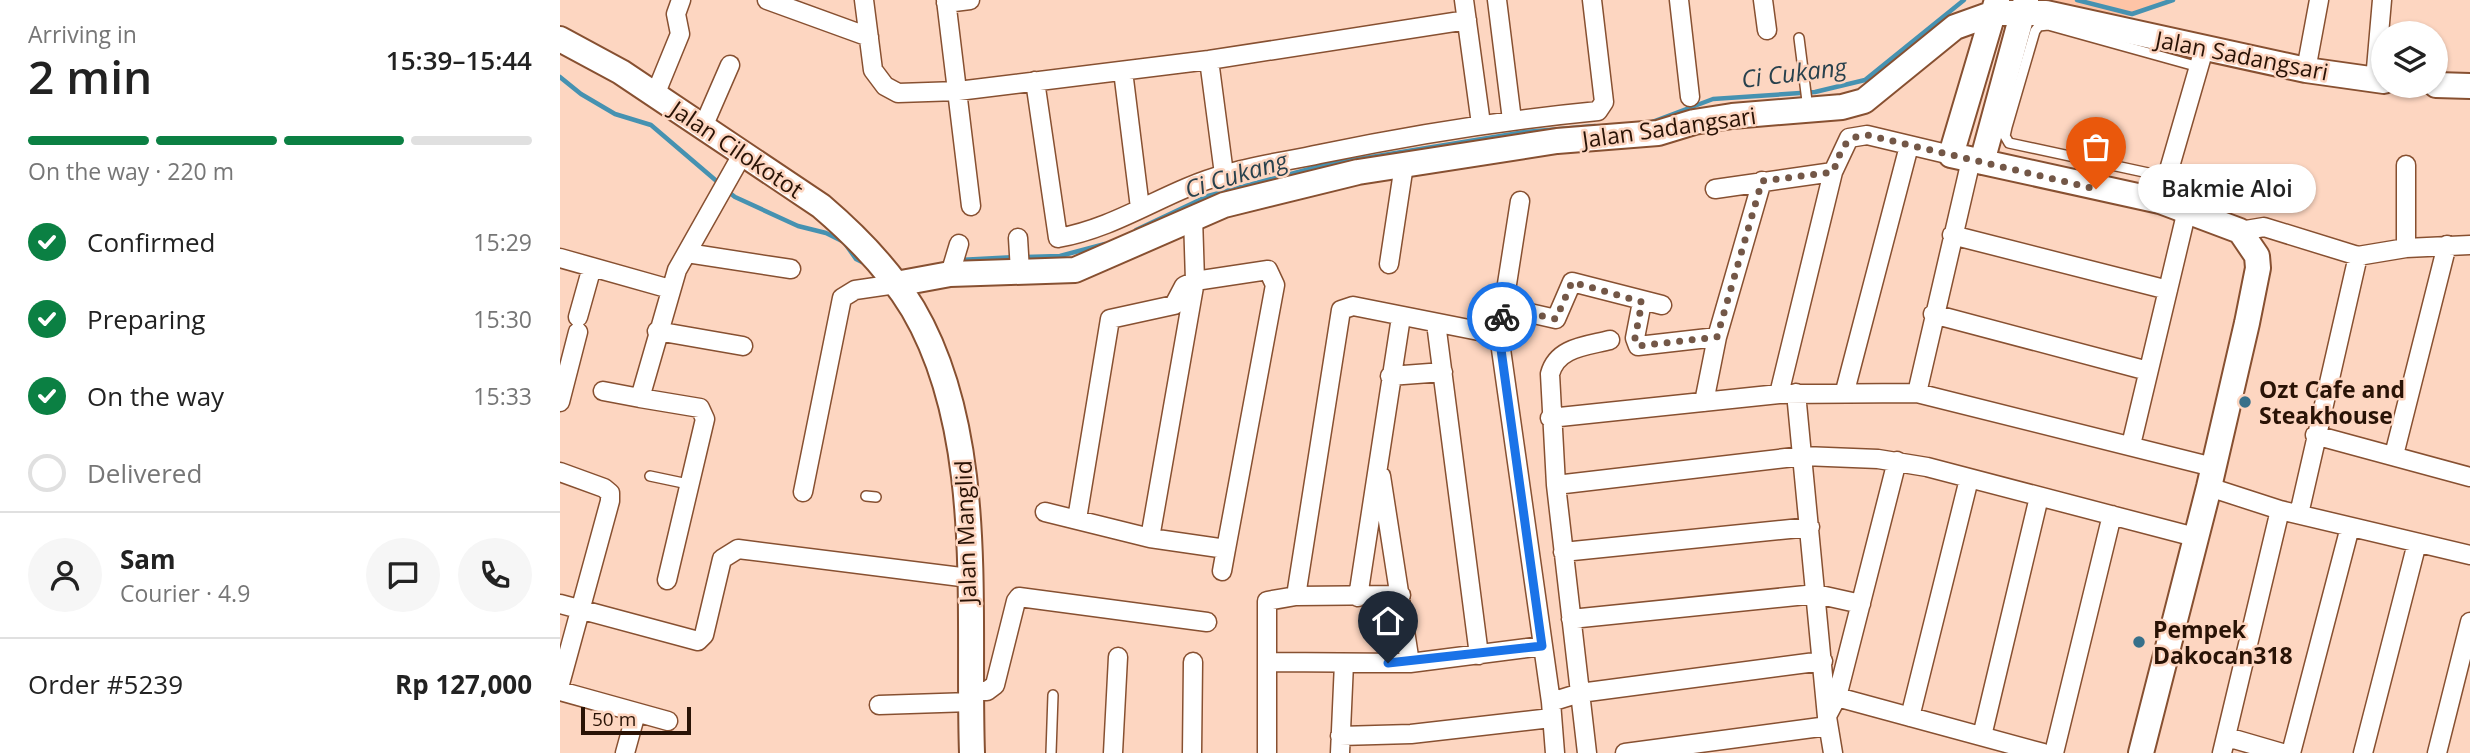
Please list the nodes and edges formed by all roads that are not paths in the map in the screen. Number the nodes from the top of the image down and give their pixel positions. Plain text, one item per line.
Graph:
1 (681, 0) edge
2 (767, 0) edge
3 (864, 0) edge
4 (970, 0) edge
5 (1464, 0) edge
6 (1497, 0) edge
7 (1592, 0) edge
8 (1679, 0) edge
9 (1763, 0) edge
10 (2319, 0) edge
11 (2382, 0) edge
12 (946, 2) edge
13 (2025, 4) edge
14 (1996, 5) edge
15 (1467, 20) junction
16 (2381, 21) edge
17 (1767, 30) dead end
18 (869, 37) junction
19 (1799, 38) dead end
20 (560, 39) edge
21 (2202, 58) junction
22 (1209, 60) junction
23 (730, 65) dead end
24 (1122, 71) junction
25 (2306, 71) junction
26 (2371, 80) edge
27 (1035, 81) junction
28 (2448, 85) edge
29 (2470, 86) edge
30 (958, 90) junction
31 (655, 95) junction
32 (1690, 97) dead end
33 (1807, 104) junction
34 (1512, 120) junction
35 (1481, 124) junction
36 (704, 127) junction
37 (1909, 146) junction
38 (743, 153) junction
39 (1968, 159) junction
40 (1404, 165) junction
41 (2406, 165) dead end
42 (1833, 172) junction
43 (1224, 174) junction
44 (2167, 177) junction
45 (1762, 181) junction
46 (1715, 189) dead end
47 (1520, 201) dead end
48 (2160, 201) junction
49 (971, 206) dead end
50 (1140, 208) junction
51 (2187, 210) junction
52 (1193, 217) junction
53 (2240, 231) junction
54 (1952, 236) junction
55 (2447, 245) junction
56 (2470, 245) edge
57 (2406, 248) junction
58 (687, 253) junction
59 (2358, 256) junction
60 (560, 258) edge
61 (1389, 264) dead end
62 (592, 267) junction
63 (792, 269) dead end
64 (890, 277) junction
65 (1195, 281) junction
66 (670, 289) junction
67 (2168, 290) junction
68 (1642, 302) junction
69 (1662, 305) dead end
70 (1503, 307) junction
71 (1933, 314) junction
72 (1401, 317) junction
73 (1436, 323) junction
74 (657, 331) junction
75 (1499, 335) junction
76 (1717, 337) junction
77 (1610, 340) dead end
78 (743, 346) dead end
79 (1443, 372) junction
80 (2148, 372) junction
81 (1390, 376) junction
82 (603, 391) dead end
83 (1845, 391) junction
84 (1788, 393) junction
85 (1917, 393) junction
86 (640, 398) junction
87 (560, 402) edge
88 (1704, 402) junction
89 (1550, 418) junction
90 (2315, 435) junction
91 (2132, 445) junction
92 (2394, 455) junction
93 (1803, 456) junction
94 (1897, 461) junction
95 (1379, 462) junction
96 (560, 472) edge
97 (650, 476) dead end
98 (2211, 477) junction
99 (2470, 477) edge
100 (1969, 479) junction
101 (688, 484) junction
102 (1556, 485) junction
103 (803, 492) dead end
104 (2039, 497) junction
105 (2280, 510) junction
106 (1045, 512) dead end
107 (2299, 514) junction
108 (2112, 515) junction
109 (1077, 519) junction
110 (1810, 527) junction
111 (2350, 527) junction
112 (2195, 537) junction
113 (1150, 538) junction
114 (2417, 543) junction
115 (1226, 549) junction
116 (1563, 552) junction
117 (2470, 555) edge
118 (1223, 571) dead end
119 (969, 578) junction
120 (667, 580) dead end
121 (1816, 594) junction
122 (1296, 596) junction
123 (1401, 596) junction
124 (1357, 597) junction
125 (560, 604) edge
126 (1861, 604) junction
127 (579, 609) junction
128 (1571, 619) junction
129 (1207, 622) dead end
130 (2470, 622) edge
131 (1542, 646) junction
132 (1479, 655) junction
133 (1118, 657) dead end
134 (1824, 661) junction
135 (1193, 662) dead end
136 (1268, 662) junction
137 (1345, 663) junction
138 (1410, 663) junction
139 (560, 684) edge
140 (560, 691) edge
141 (1580, 693) junction
142 (1053, 695) dead end
143 (970, 696) junction
144 (1837, 697) junction
145 (879, 705) dead end
146 (1551, 710) junction
147 (636, 713) junction
148 (1910, 717) junction
149 (668, 721) dead end
150 (1828, 721) junction
151 (1982, 736) junction
152 (1340, 744) edge
153 (2225, 745) edge
154 (625, 753) edge
155 (972, 753) edge
156 (1051, 753) edge
157 (1113, 753) edge
158 (1192, 753) edge
159 (1267, 753) edge
160 (1555, 753) edge
161 (1587, 753) edge
162 (1625, 753) edge
163 (1833, 753) edge
164 (2043, 753) edge
165 (2054, 753) edge
166 (2141, 753) edge
167 (2282, 753) edge
168 (2291, 753) edge
169 (2362, 753) edge
170 (2437, 753) edge

1 - 31 street
2 - 18 street
3 - 18 street
4 - 12 street
5 - 15 street
6 - 34 street
7 - 34 street
8 - 32 street
9 - 17 street
10 - 25 street
11 - 16 street
12 - 30 street
13 - 14 street, Jalan Sadangsari
13 - 21 street, Jalan Sadangsari
13 - 39 street
14 - 33 street, Jalan Sadangsari
14 - 39 street
15 - 22 street
15 - 35 street
18 - 30 street
19 - 33 lane
20 - 31 street, Jalan Cilokotot
21 - 25 street, Jalan Sadangsari
21 - 44 street
21 - 44 lane
22 - 24 street
22 - 43 street
23 - 36 street
24 - 27 street
24 - 50 street
25 - 26 street, Jalan Sadangsari
27 - 30 street
27 - 50 street
28 - 29 street
30 - 49 street
31 - 36 street, Jalan Cilokotot
33 - 40 street, Jalan Sadangsari
34 - 35 street
35 - 43 street
36 - 38 street, Jalan Cilokotot
37 - 39 street
37 - 42 street
37 - 83 street
38 - 58 street
38 - 64 street, Jalan Cilokotot
39 - 48 street
39 - 54 street
40 - 52 street, Jalan Sadangsari
40 - 61 street
41 - 57 street
42 - 45 street
42 - 84 street
43 - 50 street
44 - 48 street
45 - 46 street
45 - 76 street
47 - 70 street
48 - 51 street
51 - 53 street
51 - 67 street
52 - 64 street, Jalan Sadangsari
52 - 65 street
53 - 59 street
53 - 98 street
54 - 67 street
54 - 71 street
55 - 56 street
55 - 57 street
55 - 92 street
57 - 59 street
58 - 63 street
58 - 66 street
59 - 90 street
60 - 62 street
62 - 66 street
62 - 87 street
64 - 103 street
64 - 119 street, Jalan Manglid
65 - 109 street
65 - 113 street
65 - 115 street
66 - 74 street
67 - 80 street
68 - 69 street
68 - 70 street
68 - 76 street
70 - 75 street
71 - 80 street
71 - 85 street
72 - 73 street
72 - 81 street
72 - 122 street
73 - 75 street
73 - 79 street
74 - 78 street
74 - 86 street
75 - 131 street
76 - 88 street
77 - 89 street
79 - 81 street
79 - 132 street
80 - 91 street
81 - 95 street
82 - 86 street
83 - 84 street
83 - 85 street
84 - 88 street
84 - 93 street
85 - 91 street
86 - 101 street
88 - 89 street
89 - 102 street
90 - 92 street
90 - 107 street
91 - 98 street
92 - 99 street
93 - 94 street
93 - 102 street
93 - 110 street
94 - 100 street
94 - 126 street
95 - 123 street
95 - 124 street
96 - 127 street
97 - 101 lane
98 - 105 street
98 - 112 street
100 - 104 street
100 - 148 street
101 - 120 street
102 - 116 street
104 - 108 street
104 - 151 street
105 - 107 street
105 - 153 street
106 - 109 street
107 - 111 street
108 - 112 street
108 - 165 street
109 - 113 street
110 - 116 street
110 - 121 street
111 - 114 street
111 - 168 street
112 - 166 street
113 - 115 street
114 - 117 street
114 - 169 street
115 - 118 street
116 - 128 street
119 - 127 street
119 - 143 street, Jalan Manglid
121 - 126 street
121 - 128 street
121 - 134 street
122 - 124 street
122 - 136 street
123 - 124 street
123 - 138 street
125 - 127 street
126 - 144 street
127 - 139 street
128 - 141 street
129 - 143 street
130 - 170 street
131 - 132 street
131 - 146 street
132 - 138 street
133 - 157 street
134 - 141 street
134 - 150 street
135 - 158 street
136 - 137 street
136 - 159 street
137 - 138 street
137 - 152 street
140 - 147 street
141 - 146 street
141 - 161 street
142 - 156 lane
143 - 145 street
143 - 155 street, Jalan Manglid
144 - 148 street
144 - 150 street
146 - 152 street
146 - 160 street
147 - 149 street
147 - 154 street
148 - 151 street
150 - 162 street
150 - 163 street
151 - 164 street
153 - 167 street

